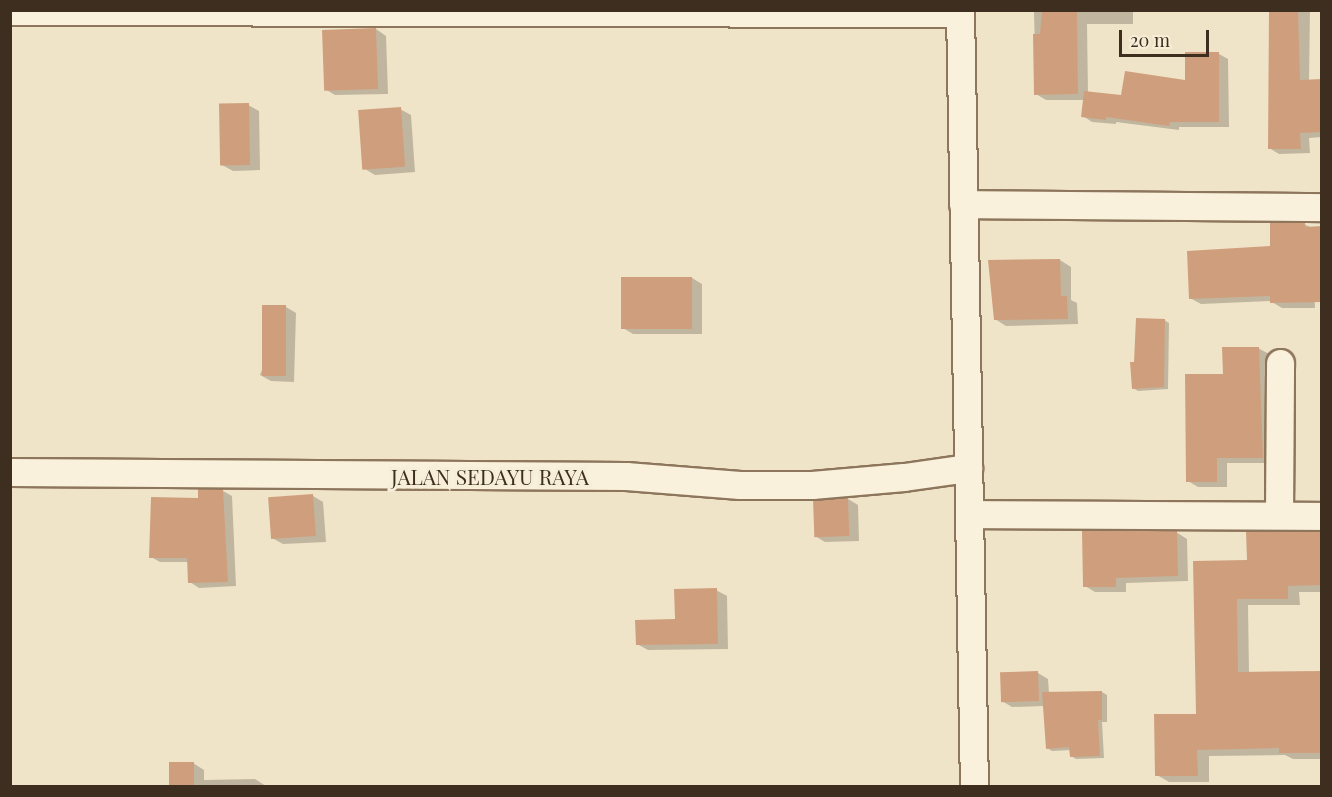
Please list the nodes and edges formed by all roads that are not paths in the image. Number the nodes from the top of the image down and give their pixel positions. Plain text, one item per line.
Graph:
1 (10, 11) edge
2 (960, 12) edge
3 (963, 204) junction
4 (1322, 207) edge
5 (1280, 363) dead end
6 (968, 468) junction
7 (10, 472) edge
8 (969, 514) junction
9 (1279, 516) junction
10 (1322, 516) edge
11 (974, 786) edge

1 - 2 street
2 - 3 street
3 - 4 street
3 - 6 street
5 - 9 street
6 - 7 street, JALAN SEDAYU RAYA
6 - 8 street
8 - 9 street
8 - 11 street
9 - 10 street

